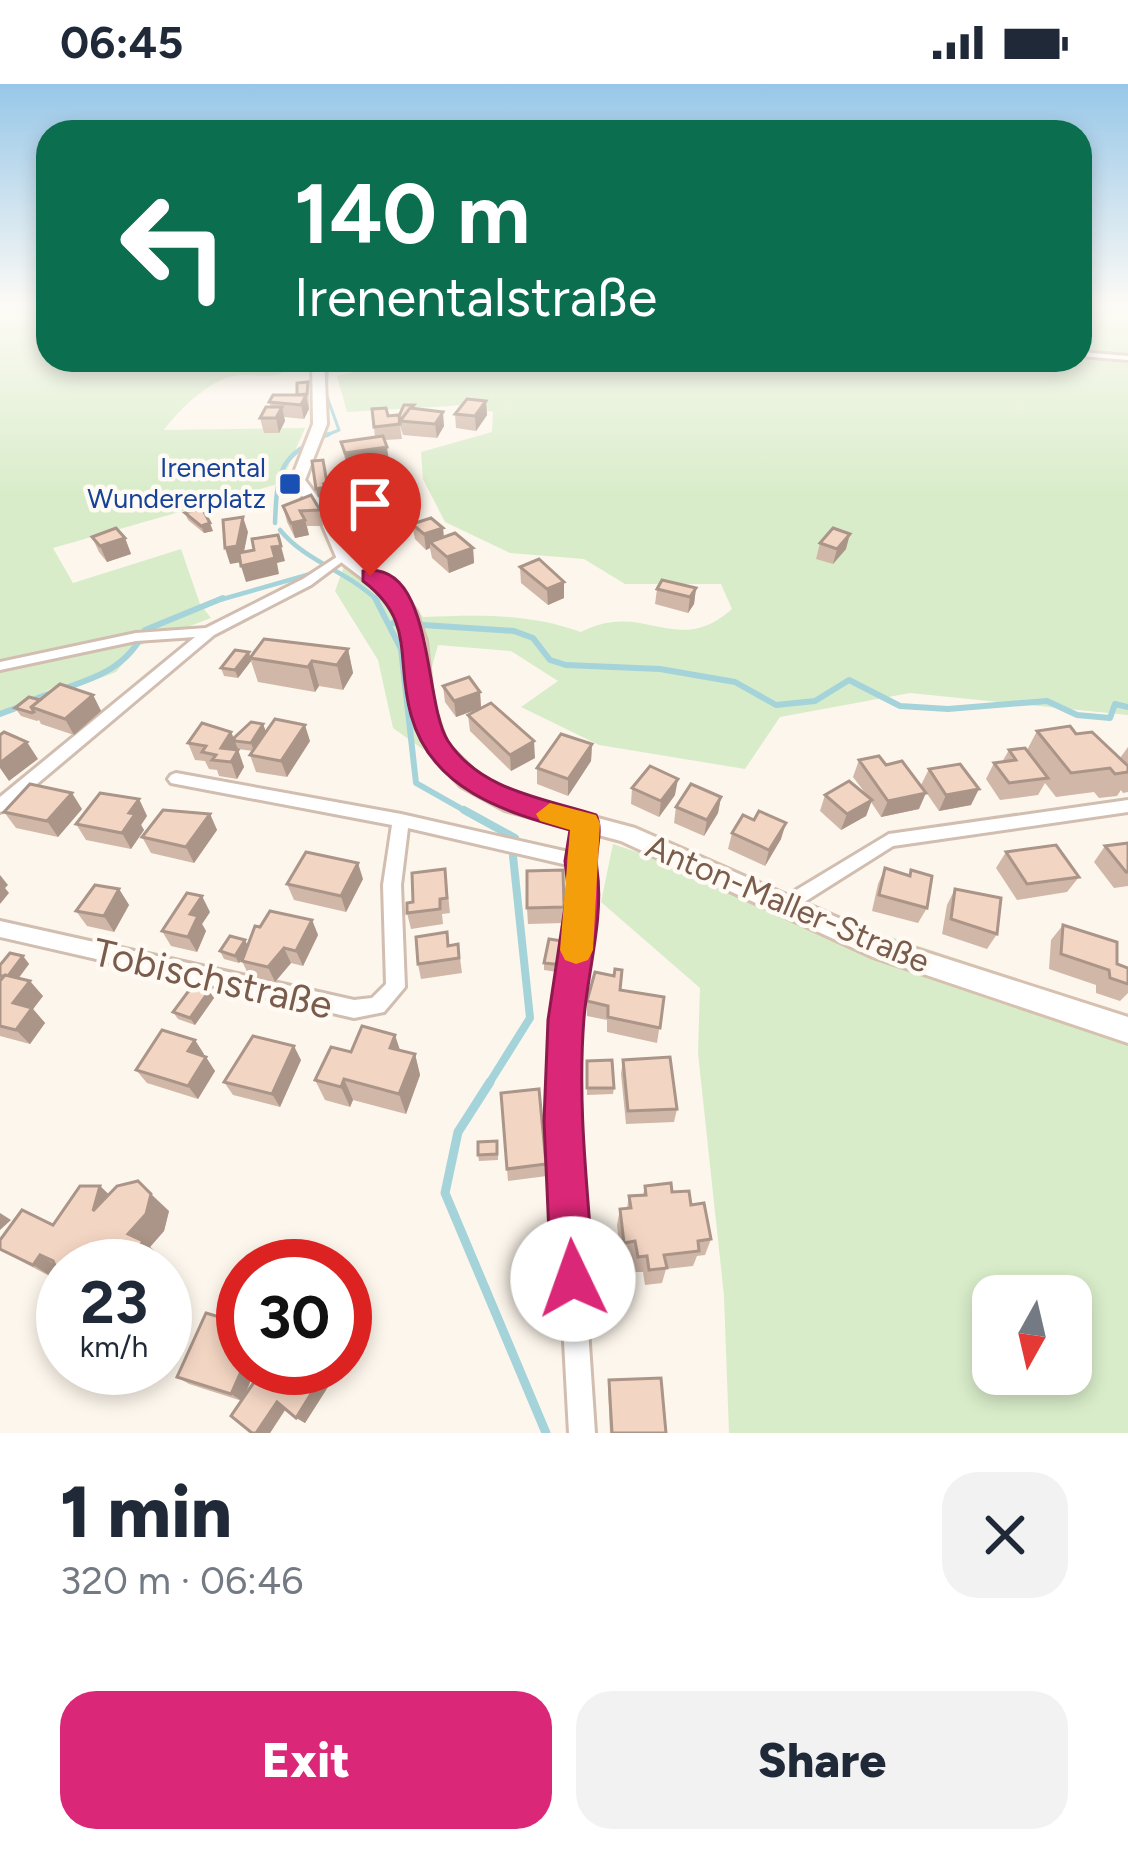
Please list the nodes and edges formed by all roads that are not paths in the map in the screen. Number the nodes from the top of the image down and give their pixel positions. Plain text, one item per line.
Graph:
1 (317, 372) edge
2 (340, 559) junction
3 (208, 632) junction
4 (0, 666) edge
5 (176, 779) dead end
6 (0, 806) edge
7 (1128, 806) edge
8 (401, 820) junction
9 (585, 823) junction
10 (580, 861) junction
11 (784, 906) junction
12 (0, 928) edge
13 (1128, 1030) edge
14 (582, 1433) edge

1 - 2 street
2 - 3 street
2 - 9 street, Anton-Maller-Straße
3 - 4 street
3 - 6 street
5 - 8 street
7 - 11 street
8 - 10 street
8 - 12 street, Tobischstraße
9 - 10 street
9 - 11 street, Anton-Maller-Straße
10 - 14 street
11 - 13 street, Anton-Maller-Straße

